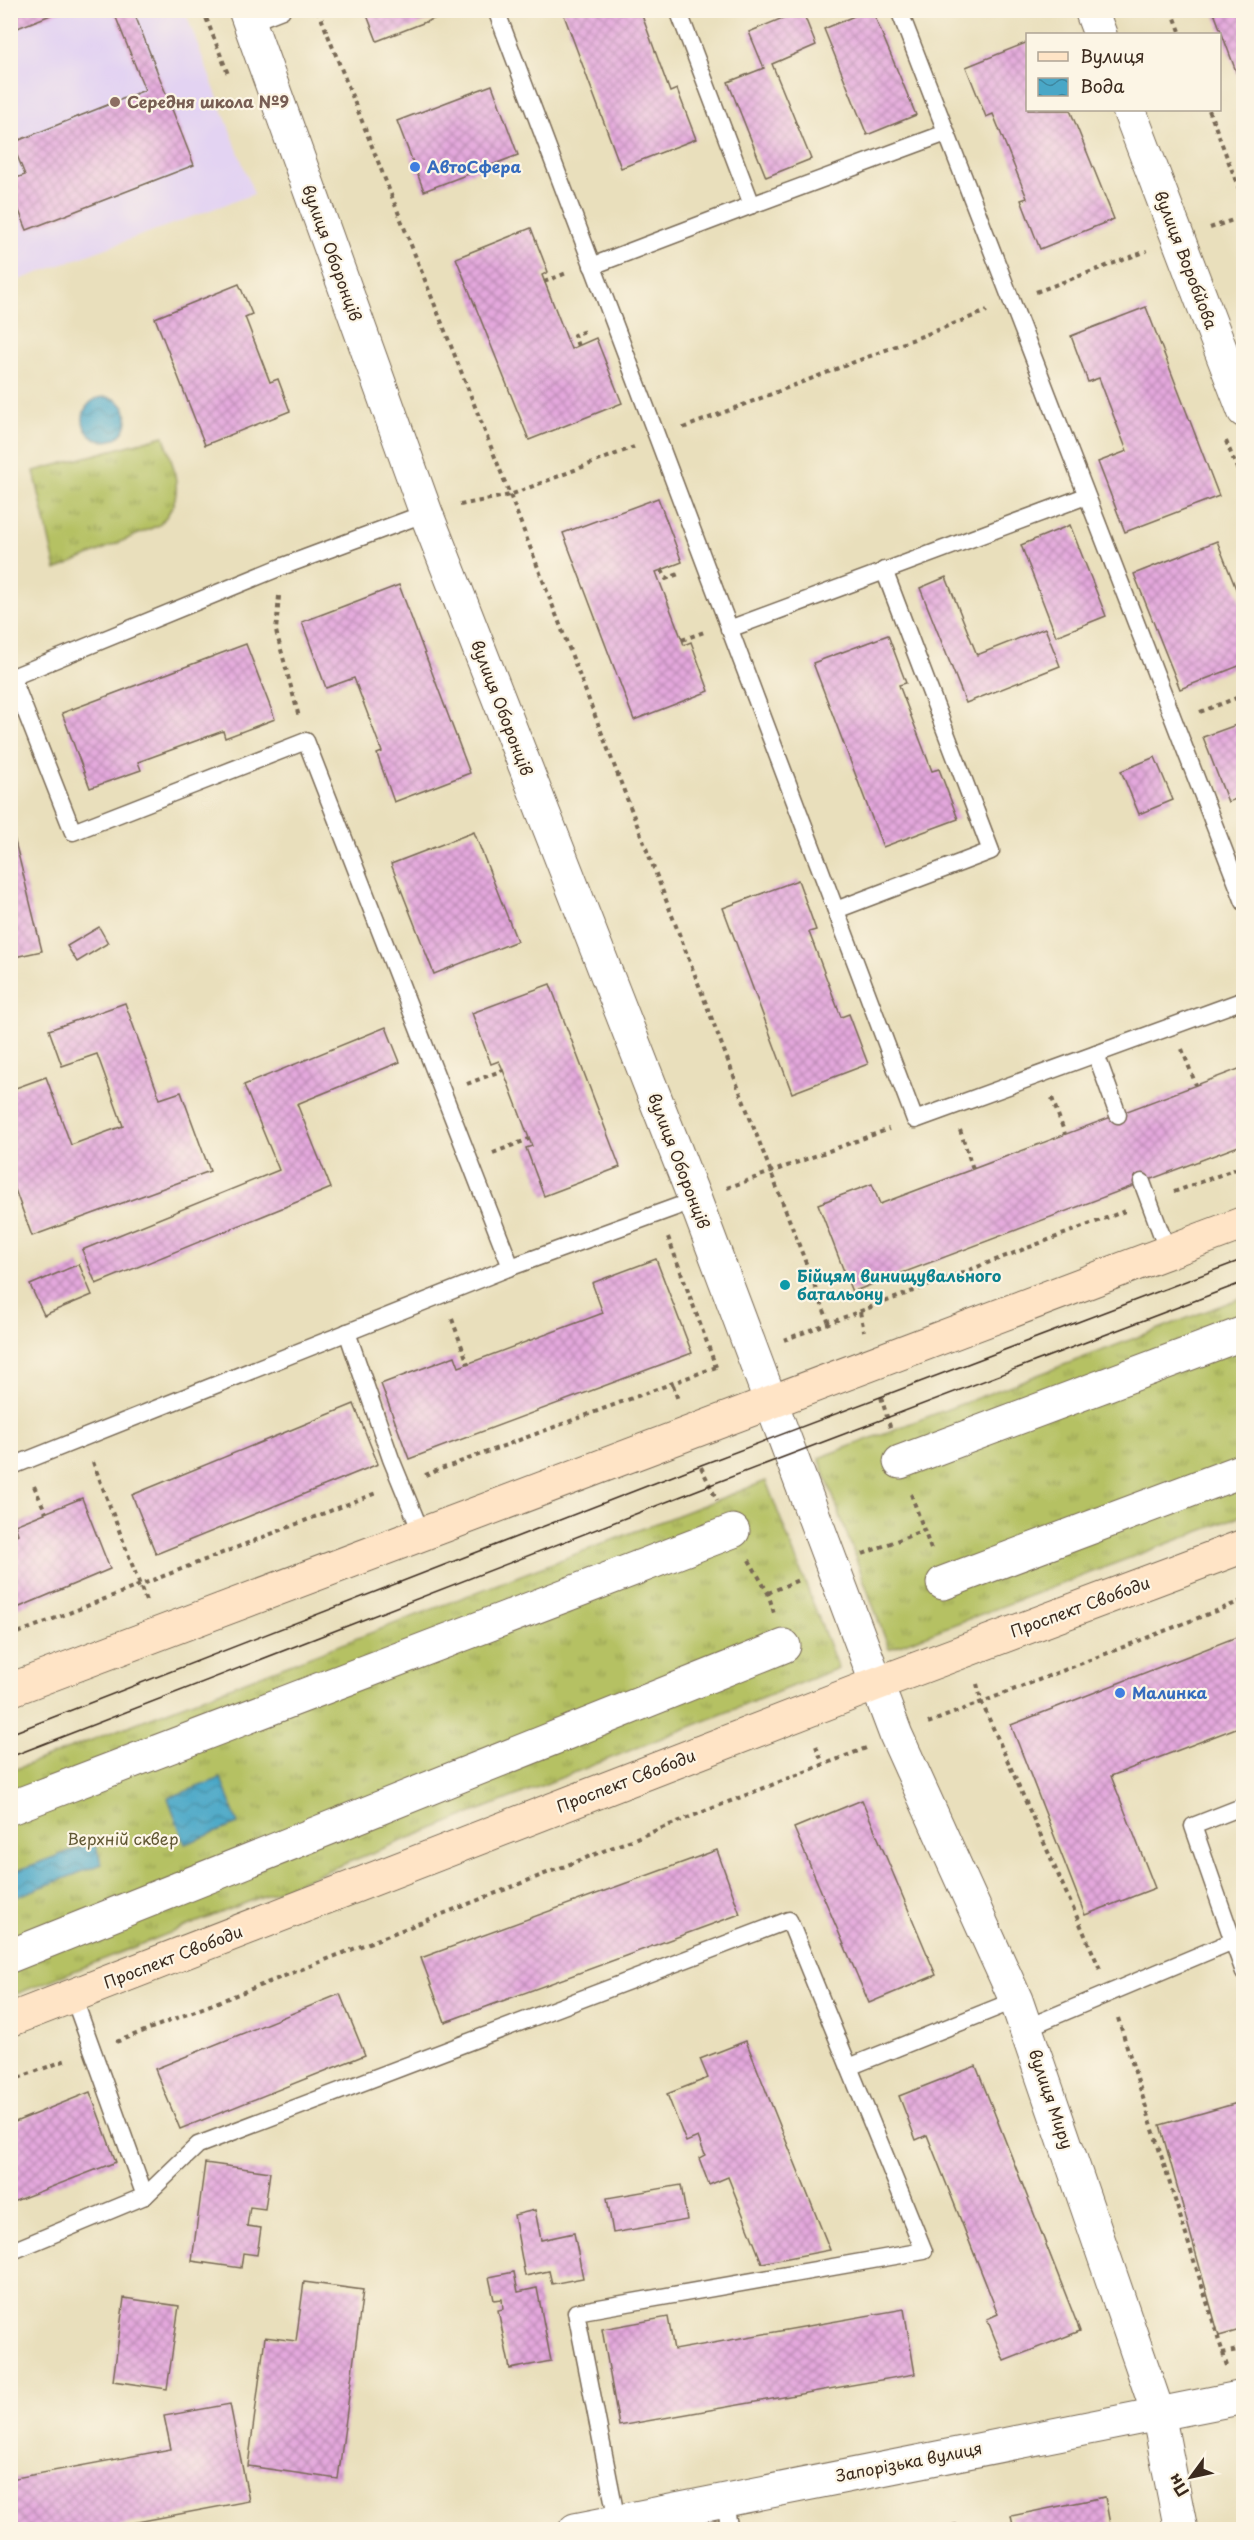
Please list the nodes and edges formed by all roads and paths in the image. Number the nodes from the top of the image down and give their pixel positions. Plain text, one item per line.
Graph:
1 (282, 10) edge
2 (318, 10) edge
3 (496, 10) edge
4 (678, 10) edge
5 (898, 10) edge
6 (1091, 10) edge
7 (1172, 10) edge
8 (247, 16) edge
9 (1100, 33) edge
10 (1181, 33) edge
11 (1129, 111) edge
12 (1209, 111) edge
13 (946, 133) junction
14 (1244, 202) edge
15 (752, 205) junction
16 (1244, 216) edge
17 (1178, 239) junction
18 (592, 266) junction
19 (1011, 301) junction
20 (1244, 411) edge
21 (657, 438) junction
22 (510, 495) junction
23 (1086, 496) junction
24 (426, 513) junction
25 (281, 567) junction
26 (884, 570) junction
27 (729, 629) junction
28 (11, 678) edge
29 (1244, 695) edge
30 (1174, 721) junction
31 (306, 741) junction
32 (1244, 902) edge
33 (836, 910) junction
34 (1244, 1000) edge
35 (1173, 1026) junction
36 (1096, 1054) junction
37 (503, 1070) dead end
38 (1043, 1073) junction
39 (1196, 1085) dead end
40 (443, 1093) junction
41 (952, 1106) junction
42 (1118, 1114) dead end
43 (915, 1120) junction
44 (1065, 1134) dead end
45 (529, 1139) dead end
46 (470, 1162) junction
47 (1244, 1166) edge
48 (973, 1169) dead end
49 (770, 1172) junction
50 (1142, 1182) dead end
51 (695, 1200) junction
52 (1150, 1201) junction
53 (1244, 1222) edge
54 (1168, 1252) junction
55 (511, 1267) junction
56 (442, 1294) junction
57 (860, 1312) junction
58 (347, 1332) junction
59 (1244, 1333) edge
60 (468, 1364) dead end
61 (872, 1364) junction
62 (673, 1384) dead end
63 (769, 1402) junction
64 (686, 1433) junction
65 (84, 1439) junction
66 (900, 1462) junction
67 (10, 1467) edge
68 (1244, 1470) edge
69 (733, 1531) junction
70 (421, 1532) junction
71 (1244, 1546) edge
72 (944, 1583) joint
73 (1244, 1600) edge
74 (158, 1633) junction
75 (784, 1646) joint
76 (967, 1649) junction
77 (876, 1684) junction
78 (10, 1690) edge
79 (982, 1703) junction
80 (803, 1712) junction
81 (896, 1735) junction
82 (823, 1764) junction
83 (1244, 1806) edge
84 (10, 1808) edge
85 (1233, 1941) junction
86 (10, 1956) edge
87 (1244, 1972) edge
88 (1111, 1993) junction
89 (73, 1996) junction
90 (1021, 2014) junction
91 (10, 2020) edge
92 (93, 2051) junction
93 (849, 2067) junction
94 (10, 2081) edge
95 (145, 2196) junction
96 (10, 2252) edge
97 (1244, 2349) edge
98 (1222, 2353) junction
99 (1240, 2397) edge
100 (1158, 2413) junction
101 (727, 2515) edge
102 (617, 2521) junction
103 (575, 2529) edge
104 (1181, 2529) edge

1 - 8 lane
2 - 22 path
3 - 18 lane
4 - 15 lane
5 - 13 lane
6 - 9 street
7 - 10 path
8 - 24 street, вулиця Оборонців
11 - 17 street, вулиця Воробйова
12 - 14 path
13 - 15 lane
13 - 19 lane
15 - 18 lane
16 - 17 path
17 - 19 path
17 - 20 street, вулиця Воробйова
18 - 21 lane
19 - 21 path
19 - 23 lane
21 - 22 path
21 - 27 lane
22 - 24 path
22 - 49 path
23 - 26 lane
23 - 30 lane
24 - 25 lane
24 - 51 street, вулиця Оборонців
25 - 28 lane
25 - 31 path
26 - 27 lane
26 - 33 lane
27 - 33 lane
28 - 31 lane
29 - 30 path
30 - 32 lane
31 - 40 lane
33 - 43 lane
34 - 35 lane
35 - 36 lane
35 - 39 path
36 - 38 lane
36 - 42 lane
37 - 40 path
38 - 41 lane
38 - 44 path
40 - 46 lane
41 - 43 lane
41 - 48 path
43 - 49 path
45 - 46 path
46 - 55 lane
47 - 52 path
49 - 51 path
49 - 57 path
50 - 52 lane
51 - 55 lane
51 - 63 street, вулиця Оборонців
52 - 54 lane
52 - 57 path
53 - 54 main road
54 - 61 main road
55 - 56 lane
56 - 58 lane
56 - 60 path
57 - 61 path
58 - 65 lane
58 - 70 lane
59 - 66 street
61 - 63 main road
61 - 66 path
62 - 64 path
63 - 64 main road
63 - 77 street, вулиця Оборонців
64 - 69 path
64 - 70 main road
65 - 67 lane
65 - 74 path
66 - 72 path
68 - 72 street
69 - 75 path
69 - 84 street
70 - 74 main road
71 - 76 main road, Проспект Свободи
73 - 79 path
74 - 78 main road
75 - 86 street
76 - 77 main road, Проспект Свободи
76 - 79 path
77 - 80 main road, Проспект Свободи
77 - 81 street, вулиця Миру
79 - 81 path
79 - 88 path
80 - 82 path
80 - 89 main road, Проспект Свободи
81 - 82 path
81 - 90 street, вулиця Миру
82 - 92 path
83 - 85 lane
85 - 87 lane
85 - 88 lane
88 - 90 lane
88 - 98 path
89 - 91 main road, Проспект Свободи
89 - 92 lane
90 - 93 lane
90 - 100 street, вулиця Миру
92 - 94 path
92 - 95 lane
93 - 95 lane
93 - 102 lane
95 - 96 lane
97 - 98 path
98 - 99 path
99 - 100 street, Запорізька вулиця
100 - 101 street, Запорізька вулиця
100 - 104 street, вулиця Миру
101 - 102 street, Запорізька вулиця
102 - 103 street, Запорізька вулиця

